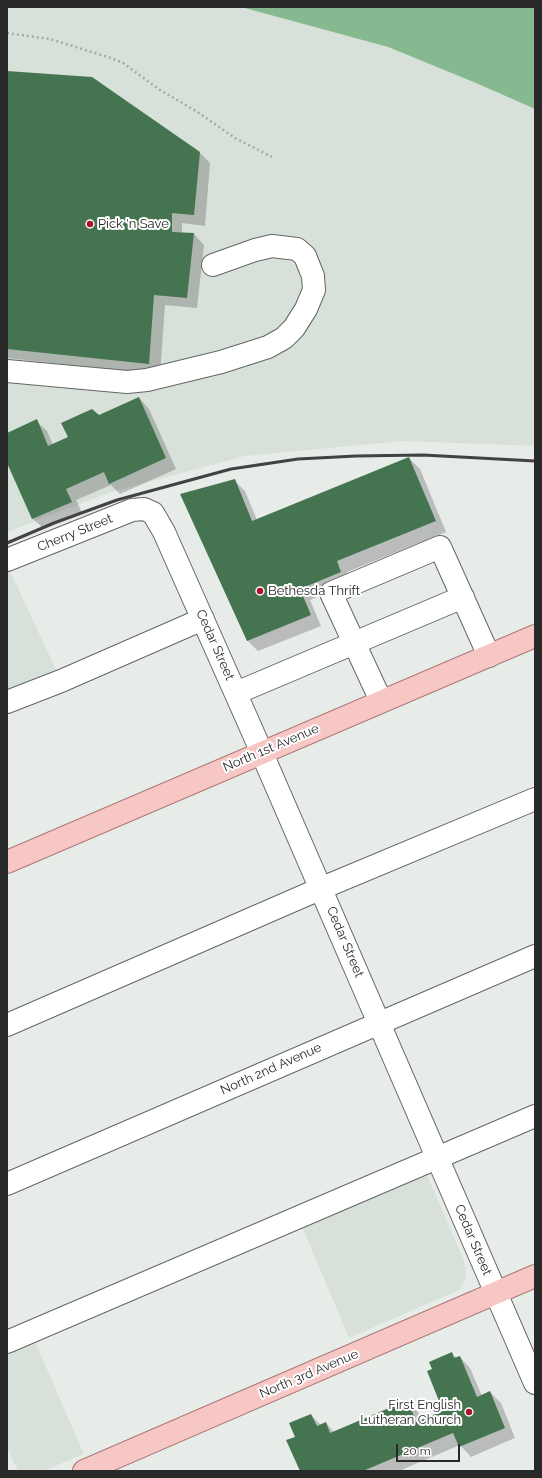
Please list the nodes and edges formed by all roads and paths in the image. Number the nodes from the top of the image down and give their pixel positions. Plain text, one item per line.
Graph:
1 (7, 33) edge
2 (272, 157) dead end
3 (213, 265) dead end
4 (7, 371) edge
5 (144, 509) joint
6 (7, 560) edge
7 (462, 598) junction
8 (203, 619) junction
9 (535, 636) edge
10 (354, 644) junction
11 (489, 656) junction
12 (236, 693) junction
13 (381, 701) junction
14 (7, 702) edge
15 (262, 752) junction
16 (535, 799) edge
17 (7, 862) edge
18 (322, 888) junction
19 (535, 956) edge
20 (379, 1022) junction
21 (7, 1025) edge
22 (535, 1116) edge
23 (438, 1157) junction
24 (7, 1184) edge
25 (535, 1276) edge
26 (496, 1293) junction
27 (7, 1342) edge
28 (535, 1383) edge
29 (84, 1471) edge

1 - 2 path
3 - 4 street
5 - 6 street, Cherry Street
5 - 8 street, Cedar Street
7 - 10 street
7 - 10 street
7 - 11 street
8 - 12 street, Cedar Street
8 - 14 street
9 - 11 main road, North 1st Avenue
10 - 12 street
10 - 13 street
11 - 13 main road, North 1st Avenue
12 - 15 street, Cedar Street
13 - 15 main road, North 1st Avenue
15 - 17 main road, North 1st Avenue
15 - 18 street, Cedar Street
16 - 18 street
18 - 20 street, Cedar Street
18 - 21 street
19 - 20 street, North 2nd Avenue
20 - 23 street, Cedar Street
20 - 24 street, North 2nd Avenue
22 - 23 street
23 - 26 street, Cedar Street
23 - 27 street
25 - 26 main road, North 3rd Avenue
26 - 28 street, Cedar Street
26 - 29 main road, North 3rd Avenue

